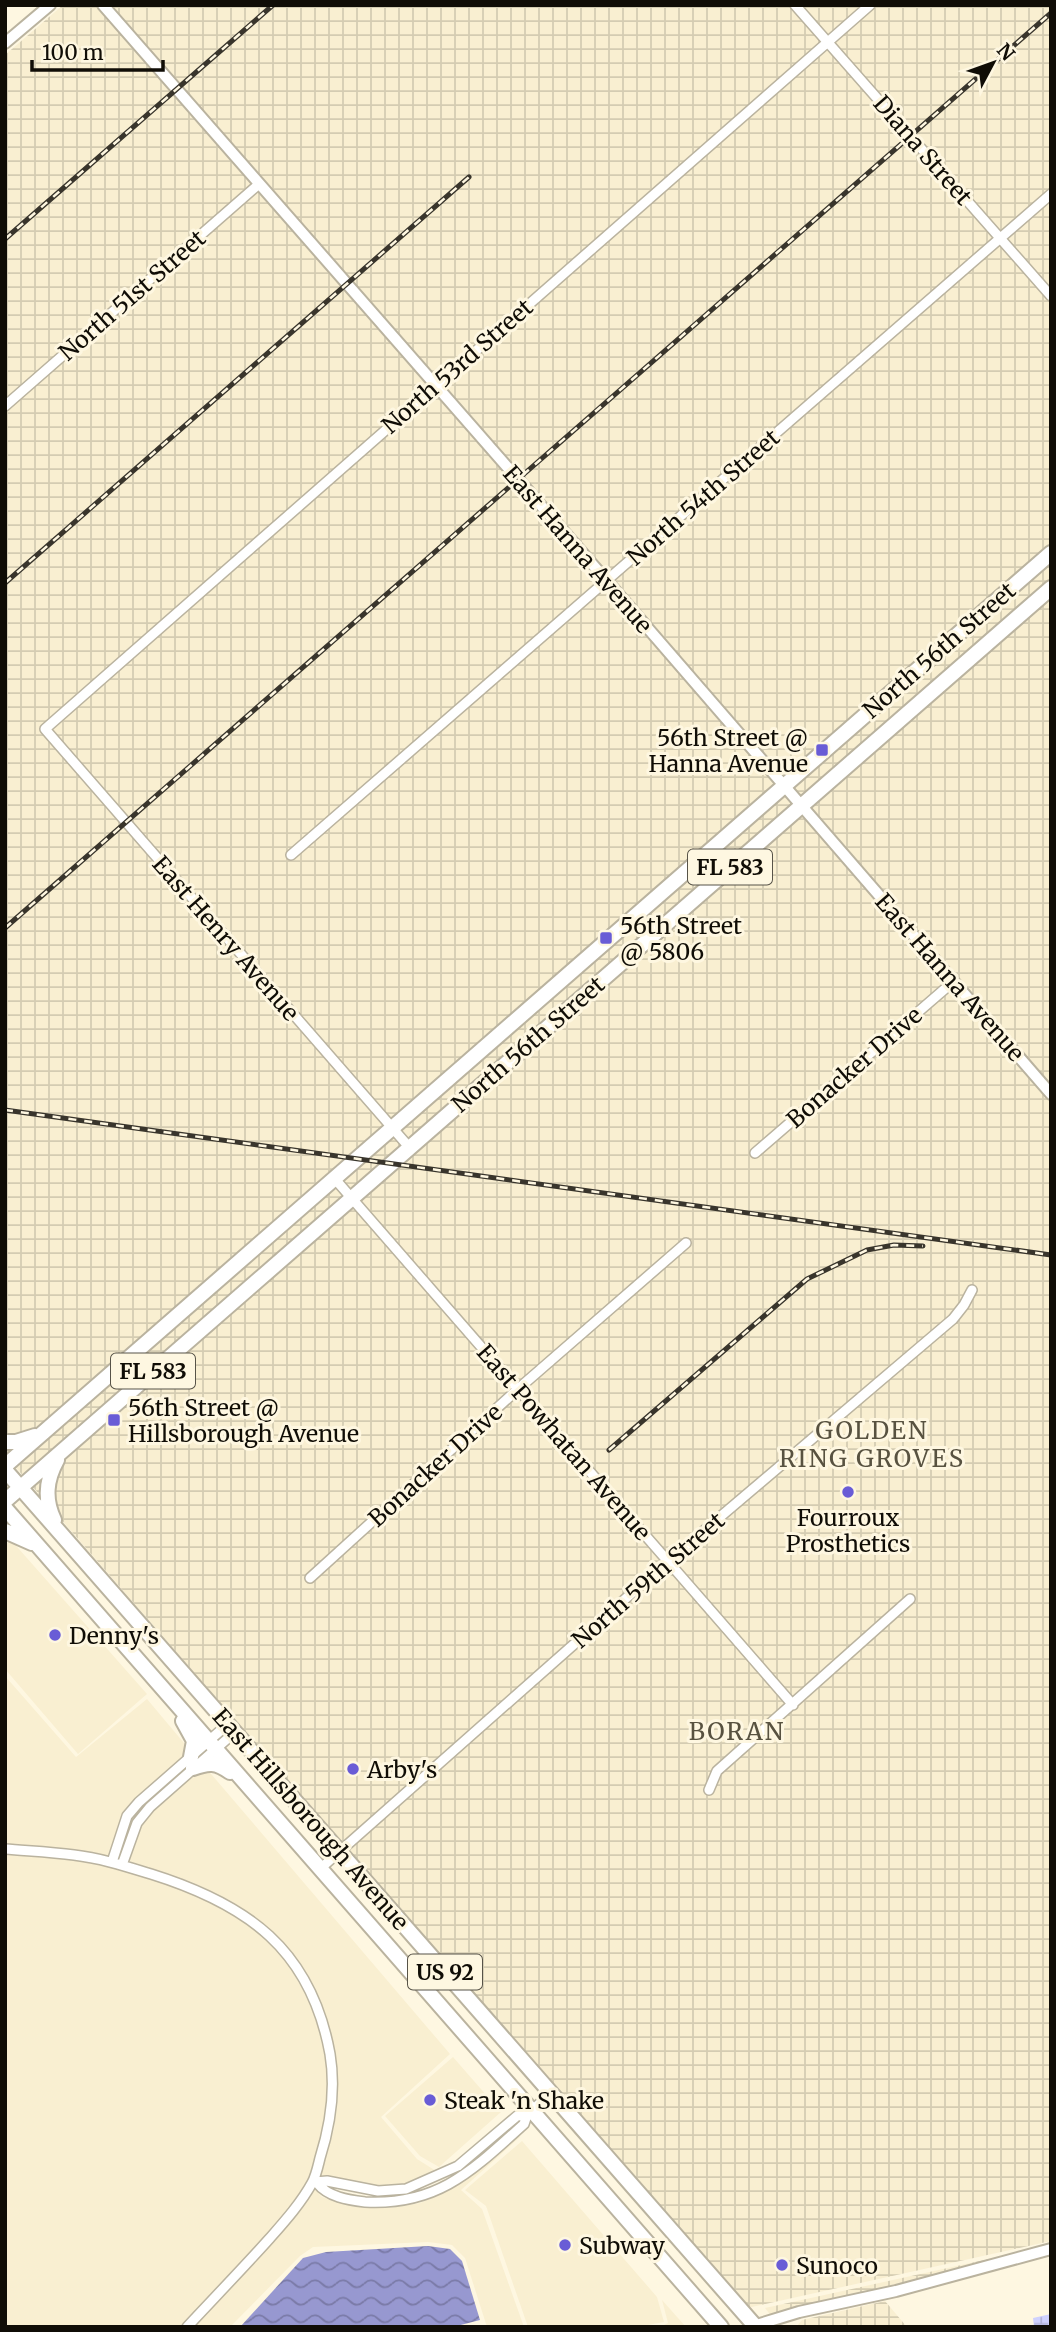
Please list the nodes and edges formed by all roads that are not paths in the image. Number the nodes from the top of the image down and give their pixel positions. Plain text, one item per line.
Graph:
1 (50, 5) edge
2 (103, 5) edge
3 (796, 5) edge
4 (870, 5) edge
5 (828, 42) junction
6 (5, 43) edge
7 (259, 184) junction
8 (1051, 194) edge
9 (1001, 238) junction
10 (1051, 296) edge
11 (435, 386) junction
12 (5, 406) edge
13 (1051, 553) edge
14 (607, 581) junction
15 (1051, 588) edge
16 (934, 656) junction
17 (951, 675) junction
18 (45, 729) joint
19 (785, 786) junction
20 (801, 805) junction
21 (291, 855) dead end
22 (589, 956) junction
23 (606, 975) junction
24 (954, 981) junction
25 (1051, 1094) edge
26 (393, 1128) junction
27 (409, 1147) junction
28 (755, 1153) dead end
29 (335, 1179) junction
30 (351, 1197) junction
31 (686, 1243) dead end
32 (972, 1290) dead end
33 (518, 1389) junction
34 (43, 1433) junction
35 (5, 1442) edge
36 (61, 1451) junction
37 (5, 1468) edge
38 (21, 1486) junction
39 (5, 1501) edge
40 (5, 1508) edge
41 (57, 1528) junction
42 (5, 1531) edge
43 (39, 1547) junction
44 (667, 1562) junction
45 (310, 1578) dead end
46 (910, 1599) dead end
47 (165, 1690) junction
48 (793, 1705) junction
49 (231, 1728) junction
50 (213, 1745) junction
51 (192, 1763) junction
52 (251, 1789) junction
53 (709, 1790) dead end
54 (5, 1849) edge
55 (340, 1851) junction
56 (117, 1864) junction
57 (321, 1868) junction
58 (551, 2093) junction
59 (529, 2112) junction
60 (315, 2182) junction
61 (1051, 2249) edge
62 (799, 2312) junction
63 (753, 2326) edge
64 (187, 2327) edge
65 (721, 2327) edge
66 (790, 2327) edge

1 - 6 street
2 - 7 street, East Hanna Avenue
3 - 5 street, Diana Street
4 - 5 street, North 53rd Street
5 - 9 street, Diana Street
5 - 11 street, North 53rd Street
7 - 11 street, East Hanna Avenue
7 - 12 street, North 51st Street
8 - 9 street, North 54th Street
9 - 10 street, Diana Street
9 - 14 street, North 54th Street
11 - 14 street, East Hanna Avenue
11 - 18 street, North 53rd Street
13 - 16 main road, North 56th Street / FL 583
14 - 19 street, East Hanna Avenue
14 - 21 street, North 54th Street
15 - 17 main road, North 56th Street / FL 583
16 - 17 main road
16 - 19 main road, North 56th Street / FL 583
17 - 20 main road, North 56th Street / FL 583
18 - 26 street, East Henry Avenue
19 - 20 street, East Hanna Avenue
19 - 22 main road, North 56th Street / FL 583
20 - 23 main road, North 56th Street / FL 583
20 - 24 street, East Hanna Avenue
22 - 23 main road
22 - 26 main road, North 56th Street / FL 583
23 - 27 main road, North 56th Street / FL 583
24 - 25 street, East Hanna Avenue
24 - 28 street, Bonacker Drive
26 - 27 street, East Henry Avenue
26 - 29 main road, North 56th Street / FL 583
27 - 30 main road, North 56th Street / FL 583
29 - 30 street, East Powhatan Avenue
29 - 34 main road, North 56th Street / FL 583
30 - 33 street, East Powhatan Avenue
30 - 36 main road, North 56th Street / FL 583
31 - 33 street, Bonacker Drive
32 - 44 street, North 59th Street
33 - 44 street, East Powhatan Avenue
33 - 45 street, Bonacker Drive
34 - 35 main road
34 - 37 main road, North 56th Street / FL 583
36 - 38 main road, North 56th Street / FL 583
36 - 41 main road
37 - 38 main road, East Hillsborough Avenue / US 92
38 - 39 main road, North 56th Street / FL 583
38 - 41 main road, East Hillsborough Avenue / US 92
40 - 43 main road, East Hillsborough Avenue / US 92
41 - 49 main road, East Hillsborough Avenue / US 92
42 - 43 main road
43 - 47 main road, East Hillsborough Avenue / US 92
44 - 48 street, East Powhatan Avenue
44 - 55 street, North 59th Street
46 - 48 street
47 - 50 main road, East Hillsborough Avenue / US 92
47 - 51 main road
48 - 53 street
49 - 50 street
49 - 55 main road, East Hillsborough Avenue / US 92
50 - 51 street
50 - 52 main road, East Hillsborough Avenue / US 92
51 - 52 main road
51 - 56 street
52 - 57 main road, East Hillsborough Avenue / US 92
54 - 56 street
55 - 57 street, North 59th Street
55 - 58 main road, East Hillsborough Avenue / US 92
56 - 60 street
57 - 59 main road, East Hillsborough Avenue / US 92
58 - 59 street
58 - 63 main road, East Hillsborough Avenue / US 92
59 - 60 street
59 - 65 main road, East Hillsborough Avenue / US 92
60 - 64 street
61 - 62 street
62 - 63 street
62 - 66 street

